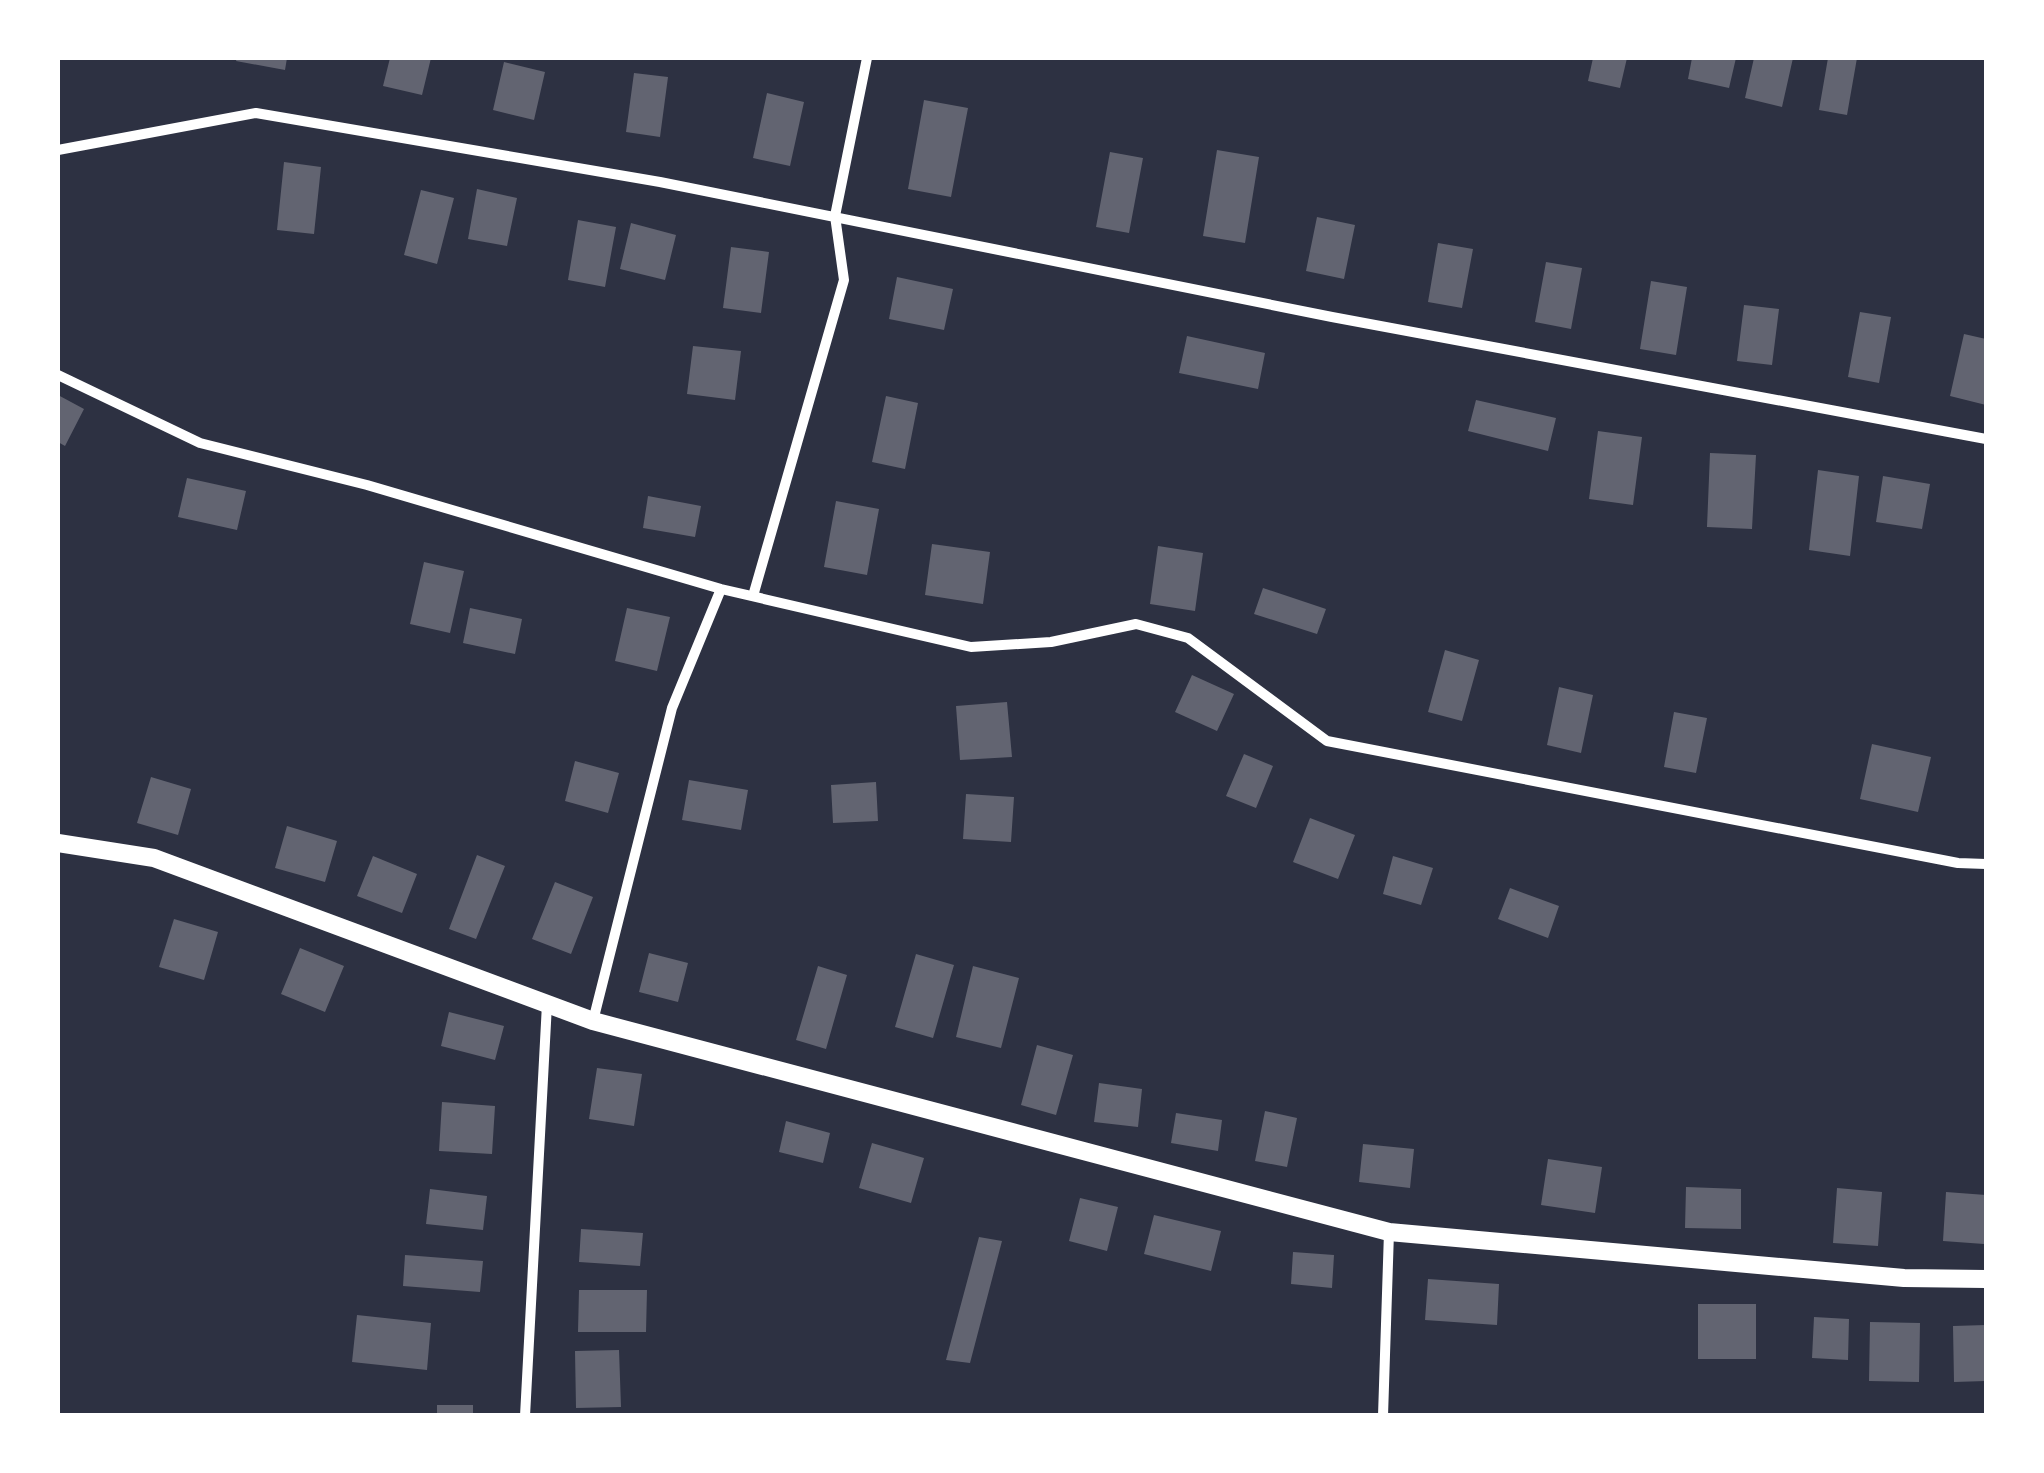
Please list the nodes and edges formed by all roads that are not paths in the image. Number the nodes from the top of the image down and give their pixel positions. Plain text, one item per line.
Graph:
1 (866, 58) edge
2 (58, 150) edge
3 (835, 216) junction
4 (58, 375) edge
5 (1986, 439) edge
6 (721, 589) junction
7 (753, 596) junction
8 (58, 843) edge
9 (1986, 864) edge
10 (547, 1004) junction
11 (593, 1021) junction
12 (1390, 1232) junction
13 (1986, 1279) edge
14 (526, 1416) edge
15 (1383, 1416) edge

1 - 3 street
2 - 3 street
3 - 5 street
3 - 7 street
4 - 6 street
6 - 7 street
6 - 11 street
7 - 9 street
8 - 10 street
10 - 11 street
10 - 14 street
11 - 12 street
12 - 13 street
12 - 15 street

